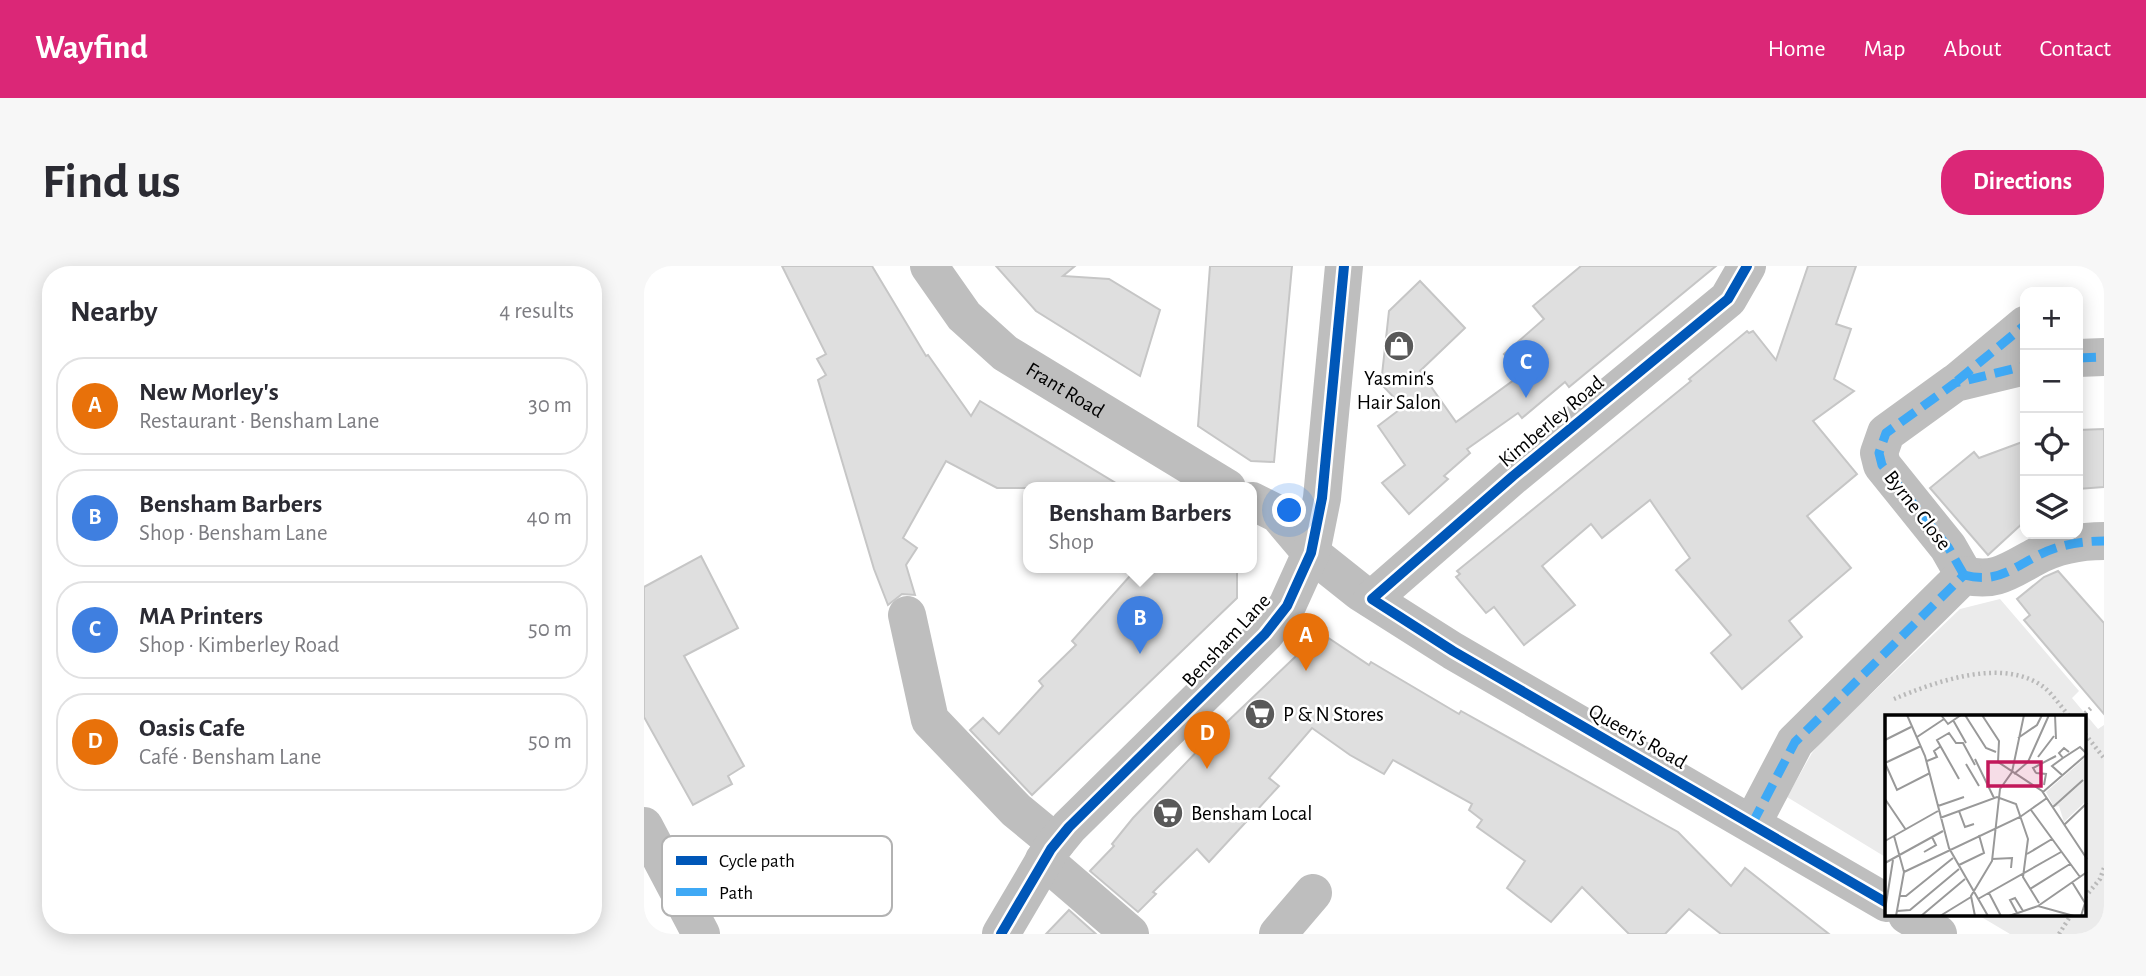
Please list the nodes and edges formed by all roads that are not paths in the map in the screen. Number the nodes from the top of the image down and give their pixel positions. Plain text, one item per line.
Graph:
1 (929, 266) edge
2 (1344, 266) edge
3 (1747, 266) edge
4 (2020, 329) edge
5 (2104, 357) edge
6 (2083, 358) edge
7 (2020, 367) edge
8 (1955, 383) junction
9 (1217, 482) edge
10 (1257, 503) edge
11 (2104, 541) edge
12 (1311, 554) junction
13 (1964, 575) junction
14 (1372, 599) junction
15 (907, 615) dead end
16 (1752, 824) junction
17 (644, 826) edge
18 (1050, 852) junction
19 (662, 860) edge
20 (1313, 893) dead end
21 (1885, 902) edge
22 (692, 916) edge
23 (1909, 916) edge
24 (701, 934) edge
25 (1001, 934) edge
26 (1130, 934) edge
27 (1278, 934) edge
28 (1938, 934) edge

1 - 9 street, Frant Road
2 - 12 street, Bensham Lane
3 - 14 street, Kimberley Road
4 - 8 street
5 - 6 street
7 - 8 street, Byrne Close
8 - 13 street, Byrne Close
10 - 12 street
11 - 13 street
12 - 14 street, Queen's Road
12 - 18 street, Bensham Lane
13 - 16 street
14 - 16 street, Queen's Road
15 - 18 street
16 - 21 street, Queen's Road
17 - 19 street
18 - 25 street, Bensham Lane
18 - 26 street
20 - 27 street
22 - 24 street
23 - 28 street

